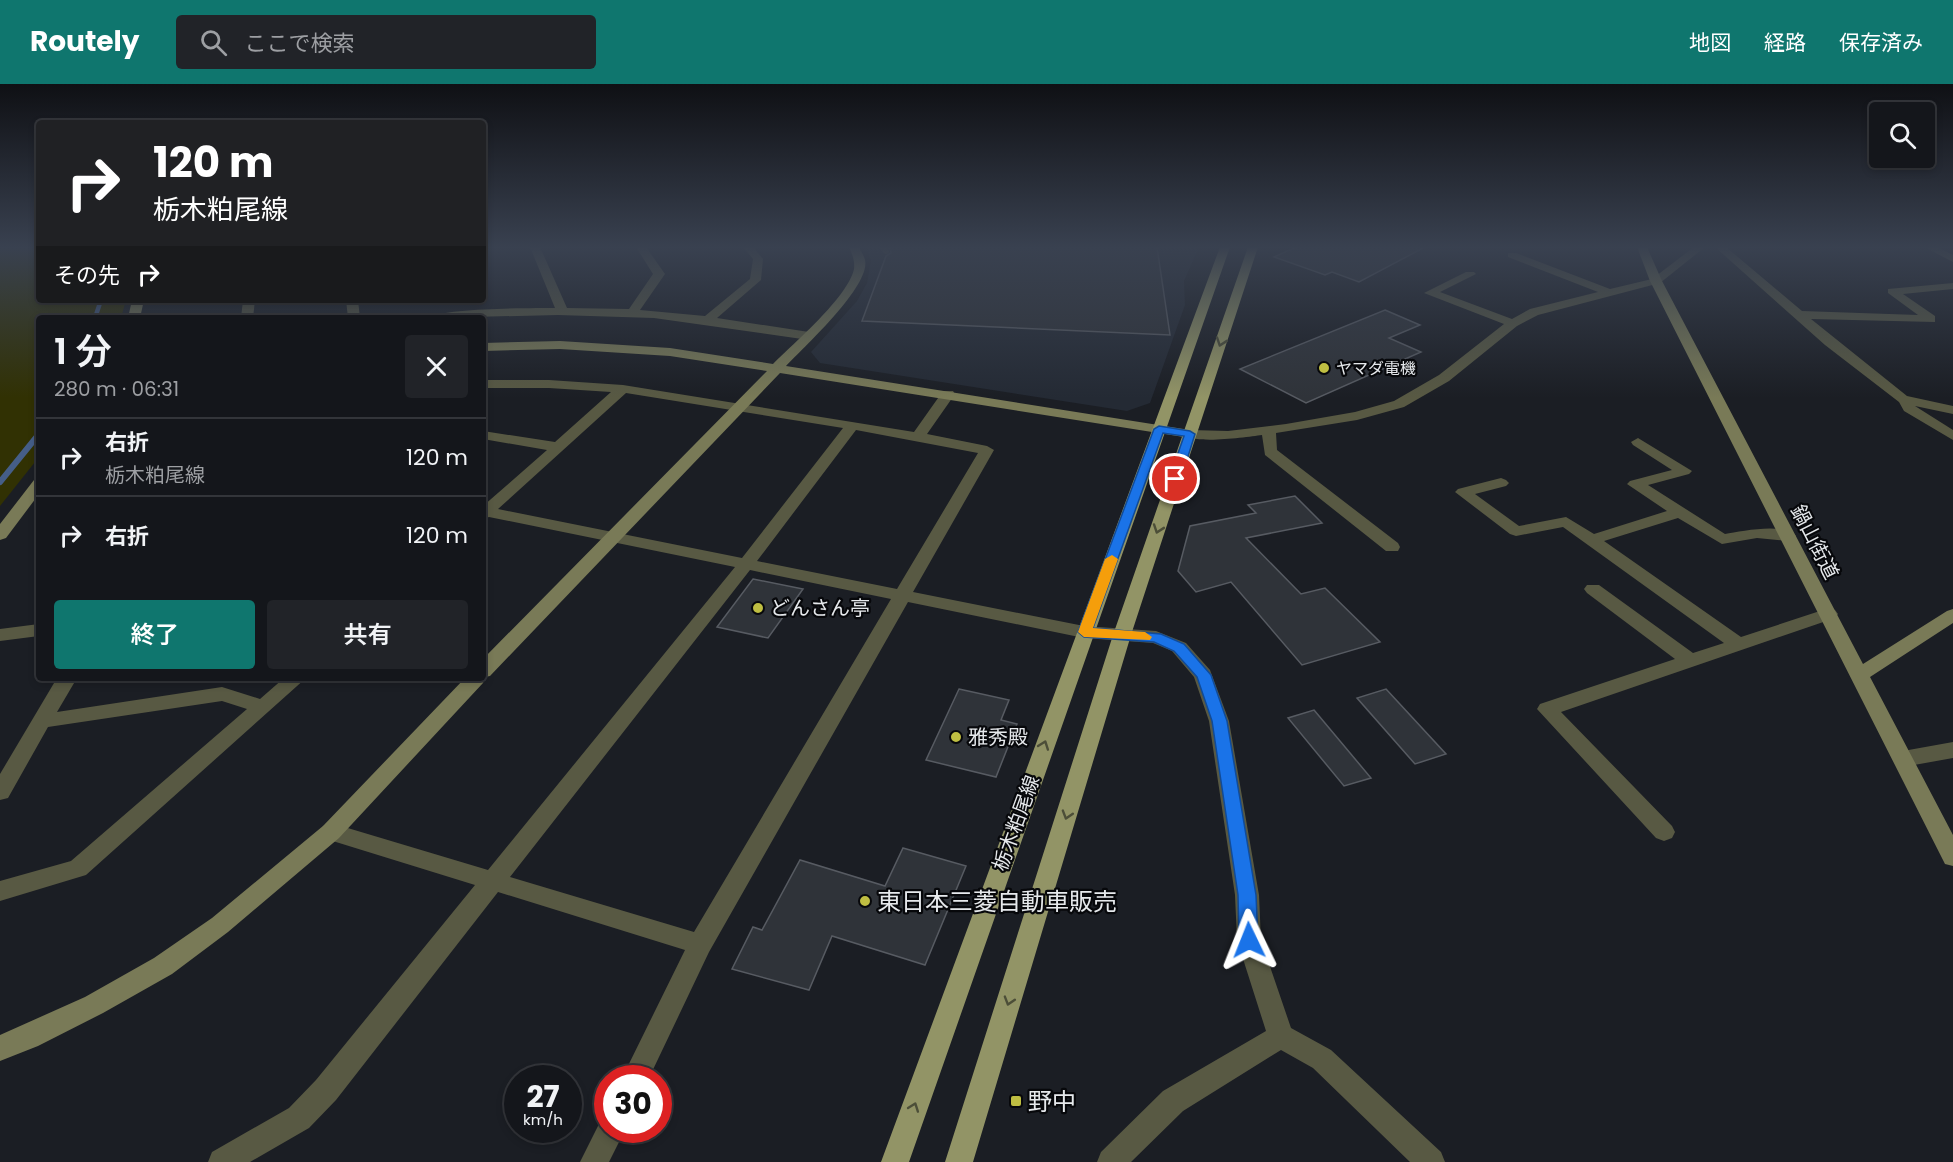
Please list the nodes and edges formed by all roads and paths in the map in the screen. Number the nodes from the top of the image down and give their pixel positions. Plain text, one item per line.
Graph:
1 (556, 297) edge
2 (643, 297) edge
3 (734, 297) edge
4 (842, 297) edge
5 (1207, 297) edge
6 (1236, 297) edge
7 (1444, 297) edge
8 (1590, 297) edge
9 (1664, 297) edge
10 (1780, 297) edge
11 (1901, 297) edge
12 (562, 312) junction
13 (632, 313) junction
14 (1800, 315) junction
15 (486, 316) edge
16 (707, 320) junction
17 (1512, 323) junction
18 (809, 336) junction
19 (486, 346) edge
20 (777, 369) junction
21 (486, 384) edge
22 (623, 389) junction
23 (948, 394) junction
24 (1902, 399) junction
25 (740, 407) junction
26 (1953, 410) edge
27 (852, 425) junction
28 (1159, 429) junction
29 (1269, 430) junction
30 (1190, 434) junction
31 (486, 435) edge
32 (1953, 436) edge
33 (918, 437) junction
34 (1638, 442) dead end
35 (558, 447) junction
36 (1501, 483) dead end
37 (36, 487) edge
38 (486, 510) edge
39 (486, 512) edge
40 (1680, 512) junction
41 (0, 535) edge
42 (1788, 536) junction
43 (610, 537) junction
44 (1591, 540) junction
45 (1392, 547) dead end
46 (746, 564) junction
47 (1593, 589) dead end
48 (903, 596) junction
49 (1829, 614) junction
50 (1953, 615) edge
51 (36, 630) edge
52 (1084, 632) junction
53 (0, 635) edge
54 (1122, 635) junction
55 (1738, 644) junction
56 (1690, 661) junction
57 (486, 668) edge
58 (1860, 675) junction
59 (65, 681) edge
60 (293, 681) edge
61 (474, 681) edge
62 (263, 707) junction
63 (42, 721) junction
64 (1953, 750) edge
65 (1903, 759) junction
66 (0, 792) edge
67 (331, 832) junction
68 (1664, 832) dead end
69 (1953, 857) edge
70 (494, 881) junction
71 (0, 891) edge
72 (700, 944) junction
73 (1281, 1036) junction
74 (0, 1048) edge
75 (641, 1065) edge
76 (604, 1143) edge
77 (222, 1162) edge
78 (594, 1162) edge
79 (894, 1162) edge
80 (959, 1162) edge
81 (1111, 1162) edge
82 (1431, 1162) edge

1 - 12 street
2 - 13 street
3 - 16 street
4 - 18 street
5 - 28 main road, 栃木粕尾線
6 -> 30 main road
7 - 17 street
8 - 17 street
9 - 42 street, 鍋山街道
10 - 14 street
11 - 14 street
12 - 13 street
12 - 15 street
13 - 16 street
14 - 24 street
16 - 18 street
17 - 29 street
18 - 20 street
19 - 20 street
20 - 23 street
20 - 25 street
21 - 22 street
22 - 25 street
22 - 35 street
23 - 28 street
23 - 33 street
24 - 26 street
24 - 32 street
25 - 27 street
25 - 43 street
27 - 33 street
27 - 46 street
28 - 30 street
28 - 52 main road, 栃木粕尾線
29 - 30 street
29 - 45 street
30 -> 54 main road
31 - 35 street
33 - 48 street
34 - 40 street
35 - 38 street
36 - 44 street
37 - 41 street
39 - 43 street
40 - 42 street
40 - 44 street
42 - 49 street, 鍋山街道
43 - 46 street
43 - 57 street
44 - 55 street
46 - 48 street
46 - 70 street
47 - 56 street
48 - 52 street
48 - 72 street
49 - 55 street
49 - 58 street, 鍋山街道
50 - 58 street
51 - 53 street
52 - 54 street
79 -> 52 main road, 栃木粕尾線
54 - 73 street
54 -> 80 main road
55 - 56 street
56 - 68 street
58 - 65 street, 鍋山街道
59 - 63 street
60 - 62 street
61 - 67 street
62 - 63 street
62 - 71 street
63 - 66 street
64 - 65 street
65 - 69 street, 鍋山街道
67 - 70 street
67 - 74 street
70 - 72 street
70 - 77 street
72 - 75 street
73 - 81 street
73 - 82 street
76 - 78 street

